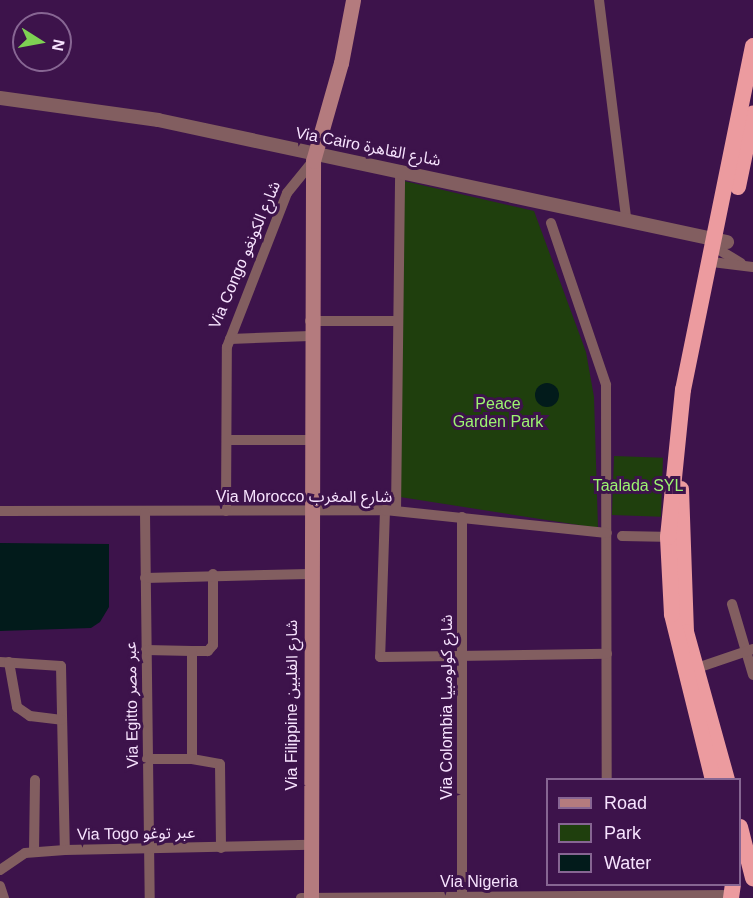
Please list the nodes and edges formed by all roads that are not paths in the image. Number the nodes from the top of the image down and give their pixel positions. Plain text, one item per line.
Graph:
1 (353, 0) edge
2 (599, 0) edge
3 (753, 46) edge
4 (0, 98) edge
5 (753, 114) edge
6 (314, 158) junction
7 (400, 170) junction
8 (626, 217) junction
9 (551, 223) dead end
10 (720, 251) junction
11 (753, 267) edge
12 (398, 321) junction
13 (310, 328) junction
14 (230, 339) junction
15 (229, 440) junction
16 (309, 440) junction
17 (0, 511) edge
18 (226, 511) junction
19 (309, 511) junction
20 (390, 511) junction
21 (145, 513) junction
22 (462, 517) junction
23 (607, 533) junction
24 (621, 536) dead end
25 (674, 537) junction
26 (213, 574) junction
27 (309, 574) junction
28 (145, 578) junction
29 (732, 604) dead end
30 (146, 650) junction
31 (750, 650) edge
32 (192, 651) junction
33 (462, 654) junction
34 (607, 654) junction
35 (5, 662) edge
36 (691, 670) junction
37 (753, 675) edge
38 (62, 720) junction
39 (147, 759) junction
40 (192, 759) junction
41 (607, 778) edge
42 (713, 778) edge
43 (726, 778) edge
44 (35, 780) dead end
45 (741, 831) edge
46 (310, 845) junction
47 (221, 848) junction
48 (149, 849) junction
49 (65, 850) junction
50 (33, 852) junction
51 (0, 870) edge
52 (753, 879) edge
53 (0, 886) edge
54 (731, 892) edge
55 (607, 893) edge
56 (4, 898) edge
57 (150, 898) edge
58 (301, 898) edge
59 (311, 898) edge
60 (462, 898) edge

1 - 6 main road
2 - 8 street
3 - 10 highway
4 - 6 street, Via Cairo شارع القاهرة
5 - 10 highway
6 - 7 street, Via Cairo شارع القاهرة
6 - 13 main road
6 - 14 street, Via Congo شارع الكونغو
7 - 8 street, Via Cairo شارع القاهرة
7 - 12 street
8 - 10 street, Via Cairo شارع القاهرة
9 - 23 street
10 - 11 street, Via Cairo شارع القاهرة
10 - 25 highway
12 - 13 street
12 - 20 street
13 - 14 street
13 - 16 main road
14 - 15 street, Via Congo شارع الكونغو
15 - 16 street
15 - 18 street, Via Congo شارع الكونغو
16 - 19 main road
17 - 21 street, Via Morocco شارع المغرب
18 - 19 street, Via Morocco شارع المغرب
18 - 21 street, Via Morocco شارع المغرب
19 - 20 street, Via Morocco شارع المغرب
19 - 27 main road, Via Filippine شارع الفلبين
20 - 22 street, Via Morocco شارع المغرب
20 - 33 street
21 - 28 street, Via Egitto عبر مصر
22 - 23 street, Via Morocco شارع المغرب
22 - 33 street, Via Colombia شارع كولومبيا
23 - 34 street
24 - 25 street
25 - 36 highway
26 - 27 street
26 - 28 street
26 - 32 street
27 - 46 main road, Via Filippine شارع الفلبين
28 - 30 street, Via Egitto عبر مصر
29 - 31 street
30 - 32 street
30 - 39 street, Via Egitto عبر مصر
31 - 36 street
31 - 37 street
32 - 40 street
33 - 34 street
33 - 60 street, Via Colombia شارع كولومبيا
34 - 41 street
35 - 38 street
35 - 38 street, Via Togo عبر توغو
36 - 42 highway
36 - 43 highway
38 - 49 street, Via Togo عبر توغو
39 - 40 street
39 - 48 street, Via Egitto عبر مصر
40 - 47 street
44 - 50 street
45 - 52 highway
46 - 47 street, Via Togo عبر توغو
46 - 59 main road, Via Filippine شارع الفلبين
47 - 48 street, Via Togo عبر توغو
48 - 49 street, Via Togo عبر توغو
48 - 57 street, Via Egitto عبر مصر
49 - 50 street
50 - 51 street
53 - 56 street
54 - 55 street, Via Nigeria
55 - 60 street, Via Nigeria
58 - 59 street, Via Nigeria
59 - 60 street, Via Nigeria

